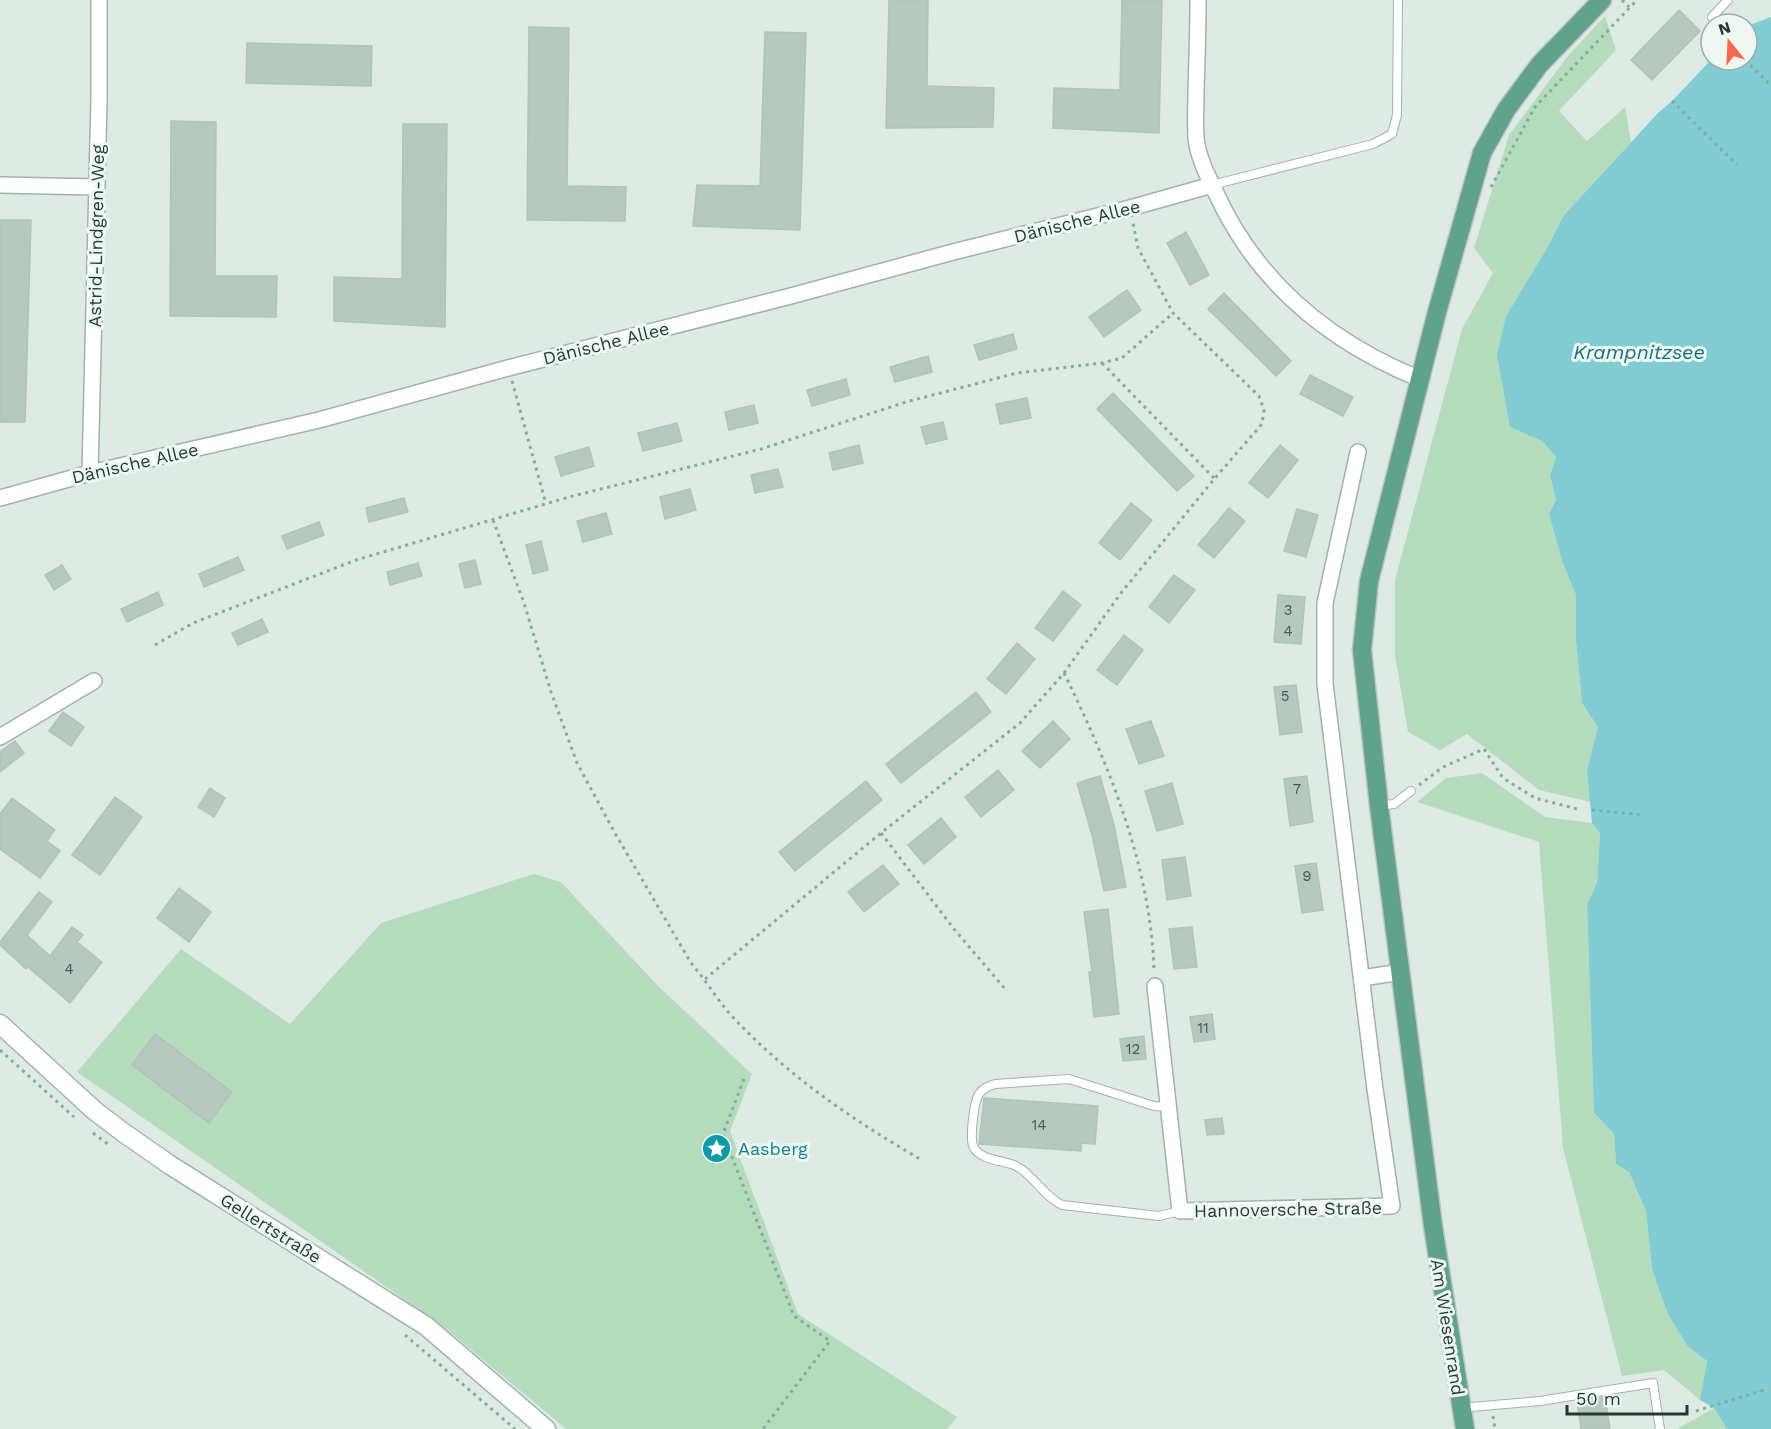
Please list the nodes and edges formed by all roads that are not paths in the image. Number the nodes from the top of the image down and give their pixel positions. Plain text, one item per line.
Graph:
1 (99, 0) edge
2 (1198, 0) edge
3 (1398, 0) edge
4 (1602, 0) edge
5 (1728, 0) edge
6 (1717, 12) edge
7 (0, 185) edge
8 (1212, 185) junction
9 (96, 187) junction
10 (1420, 379) junction
11 (1358, 452) dead end
12 (90, 473) junction
13 (0, 498) edge
14 (94, 681) dead end
15 (0, 737) edge
16 (1411, 791) road end
17 (1379, 806) junction
18 (1401, 972) junction
19 (1362, 978) junction
20 (1155, 986) road end
21 (0, 1024) edge
22 (1168, 1107) junction
23 (1180, 1211) junction
24 (1460, 1408) junction
25 (546, 1429) edge
26 (1465, 1429) edge
27 (1660, 1429) edge

1 - 9 street, Astrid-Lindgren-Weg
2 - 8 street
3 - 8 lane
4 - 10 main road, Am Wiesenrand
5 - 6 lane
7 - 9 street
8 - 10 street
8 - 12 street, Dänische Allee
9 - 12 street, Astrid-Lindgren-Weg
10 - 17 main road, Am Wiesenrand
11 - 19 street, Hannoversche Straße
12 - 13 street, Dänische Allee
14 - 15 street
16 - 17 lane
17 - 18 main road, Am Wiesenrand
18 - 19 street
18 - 24 main road, Am Wiesenrand
19 - 23 street, Hannoversche Straße
20 - 22 street, Hannoversche Straße
21 - 25 street, Gellertstraße
22 - 23 street, Hannoversche Straße
22 - 23 lane
24 - 26 main road, Am Wiesenrand
24 - 27 lane

